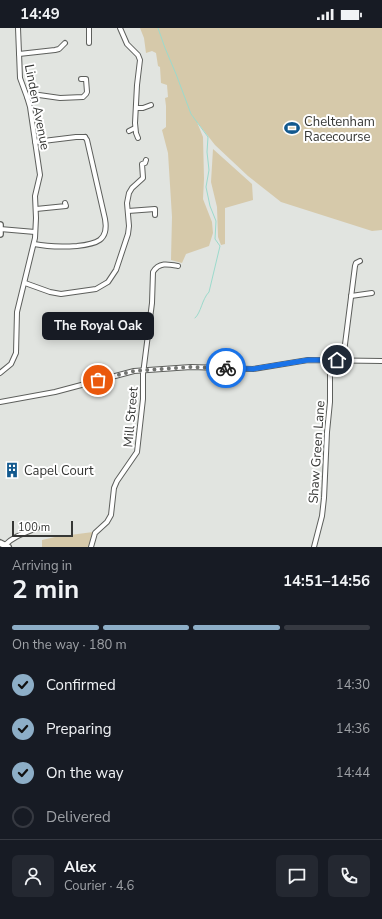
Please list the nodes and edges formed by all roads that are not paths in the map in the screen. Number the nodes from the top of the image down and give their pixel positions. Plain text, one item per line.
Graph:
1 (18, 28) edge
2 (89, 28) edge
3 (120, 28) edge
4 (64, 43) dead end
5 (89, 43) dead end
6 (19, 54) junction
7 (81, 79) dead end
8 (27, 97) junction
9 (151, 105) dead end
10 (136, 108) junction
11 (135, 128) junction
12 (129, 131) dead end
13 (89, 133) dead end
14 (85, 137) junction
15 (138, 138) dead end
16 (35, 142) junction
17 (146, 160) dead end
18 (137, 164) dead end
19 (142, 164) junction
20 (66, 206) dead end
21 (36, 209) junction
22 (128, 212) junction
23 (155, 215) dead end
24 (0, 225) edge
25 (0, 229) edge
26 (36, 232) junction
27 (0, 234) edge
28 (34, 244) junction
29 (360, 261) dead end
30 (178, 266) dead end
31 (25, 283) junction
32 (372, 293) dead end
33 (351, 296) junction
34 (324, 360) junction
35 (337, 360) junction
36 (343, 360) junction
37 (382, 361) edge
38 (330, 368) junction
39 (144, 370) junction
40 (0, 373) edge
41 (0, 402) edge
42 (36, 528) dead end
43 (4, 545) edge
44 (91, 547) edge
45 (314, 547) edge

1 - 6 street, Linden Avenue
2 - 5 street
3 - 10 street
4 - 6 street
6 - 8 street, Linden Avenue
7 - 8 street
8 - 16 street, Linden Avenue
9 - 10 street
10 - 11 street
11 - 12 street
11 - 15 street
13 - 14 street
14 - 16 street
14 - 28 street
16 - 21 street, Linden Avenue
17 - 19 street
18 - 19 street
19 - 22 street
20 - 21 street
21 - 26 street, Linden Avenue
22 - 23 street
22 - 31 street
24 - 25 main road
25 - 26 street
25 - 27 main road
26 - 28 street, Linden Avenue
28 - 31 street, Linden Avenue
29 - 33 street
30 - 39 street, Mill Street
31 - 40 street, Linden Avenue
32 - 33 street
33 - 36 street
34 - 35 street
34 - 38 street
34 - 39 street
35 - 36 street
35 - 38 street
36 - 37 street
38 - 45 street, Shaw Green Lane
39 - 41 street
39 - 44 street, Mill Street
42 - 43 street

